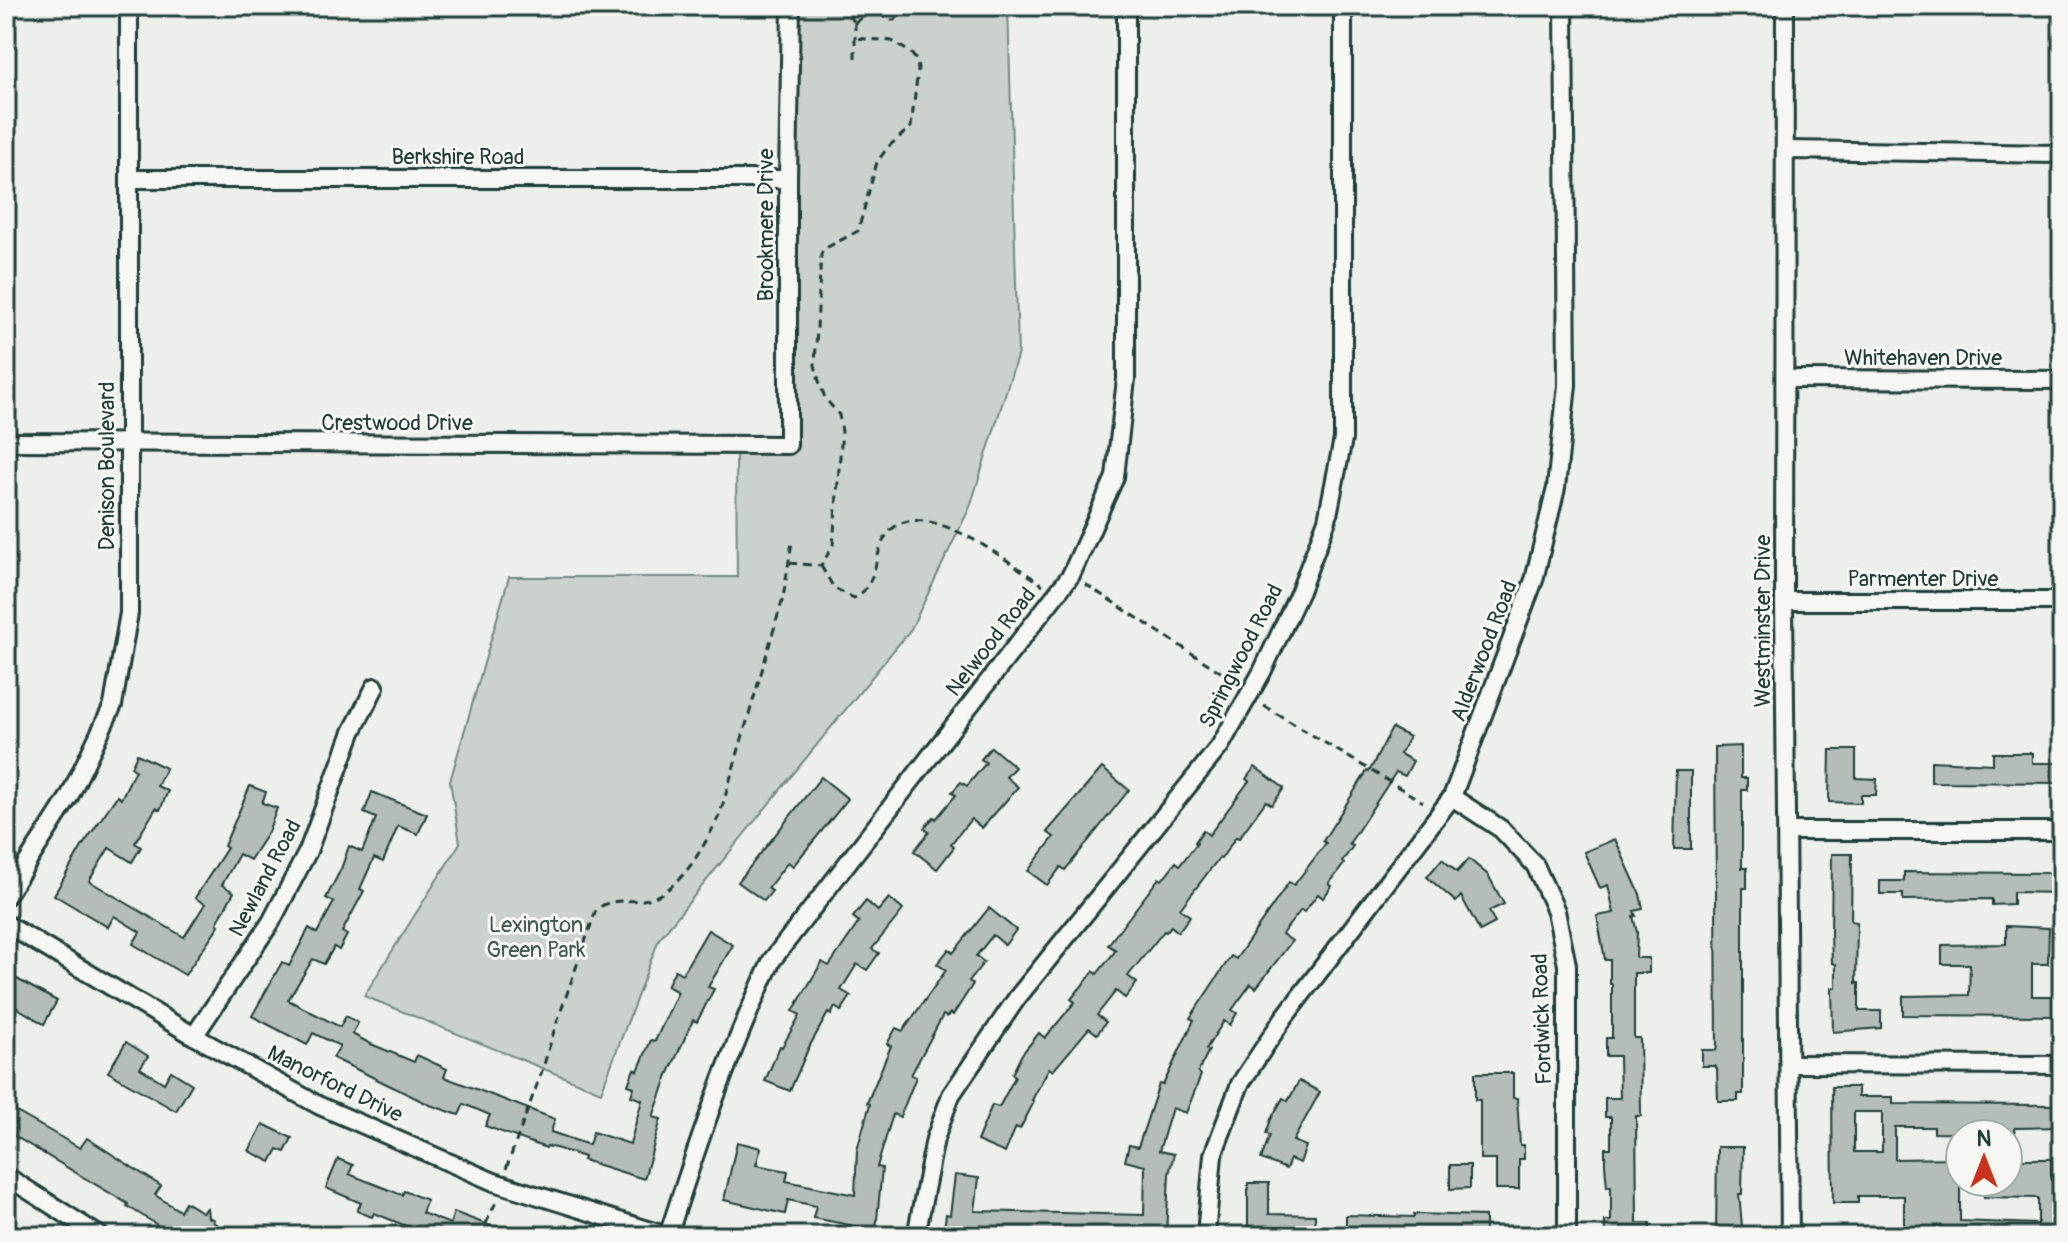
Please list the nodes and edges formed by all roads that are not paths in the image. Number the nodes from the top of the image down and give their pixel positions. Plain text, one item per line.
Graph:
1 (129, 6) edge
2 (791, 6) edge
3 (1126, 6) edge
4 (1343, 6) edge
5 (1564, 6) edge
6 (1785, 6) edge
7 (1786, 150) junction
8 (2062, 154) edge
9 (129, 179) junction
10 (788, 179) junction
11 (1785, 379) junction
12 (2062, 380) edge
13 (6, 442) edge
14 (129, 445) junction
15 (788, 445) joint
16 (1784, 601) junction
17 (2062, 601) edge
18 (375, 687) dead end
19 (1452, 797) junction
20 (1787, 831) junction
21 (2062, 831) edge
22 (6, 896) edge
23 (6, 924) edge
24 (194, 1036) junction
25 (1789, 1064) junction
26 (2062, 1065) edge
27 (6, 1176) edge
28 (100, 1236) edge
29 (667, 1236) edge
30 (916, 1236) edge
31 (1206, 1236) edge
32 (1567, 1236) edge
33 (1790, 1236) edge

1 - 9 street, Denison Boulevard
2 - 10 street, Brookmere Drive
3 - 29 street, Nelwood Road
4 - 30 street, Springwood Road
5 - 19 street, Alderwood Road
6 - 7 street, Westminster Drive
7 - 8 street
7 - 11 street, Westminster Drive
9 - 10 street, Berkshire Road
9 - 14 street, Denison Boulevard
10 - 15 street, Brookmere Drive
11 - 12 street, Whitehaven Drive
11 - 16 street, Westminster Drive
13 - 14 street, Crestwood Drive
14 - 15 street, Crestwood Drive
14 - 22 street, Denison Boulevard
16 - 17 street, Parmenter Drive
16 - 20 street, Westminster Drive
18 - 24 street, Newland Road
19 - 31 street, Alderwood Road
19 - 32 street, Fordwick Road
20 - 21 street
20 - 25 street, Westminster Drive
23 - 24 street, Manorford Drive
24 - 29 street, Manorford Drive
25 - 26 street
25 - 33 street, Westminster Drive
27 - 28 street

